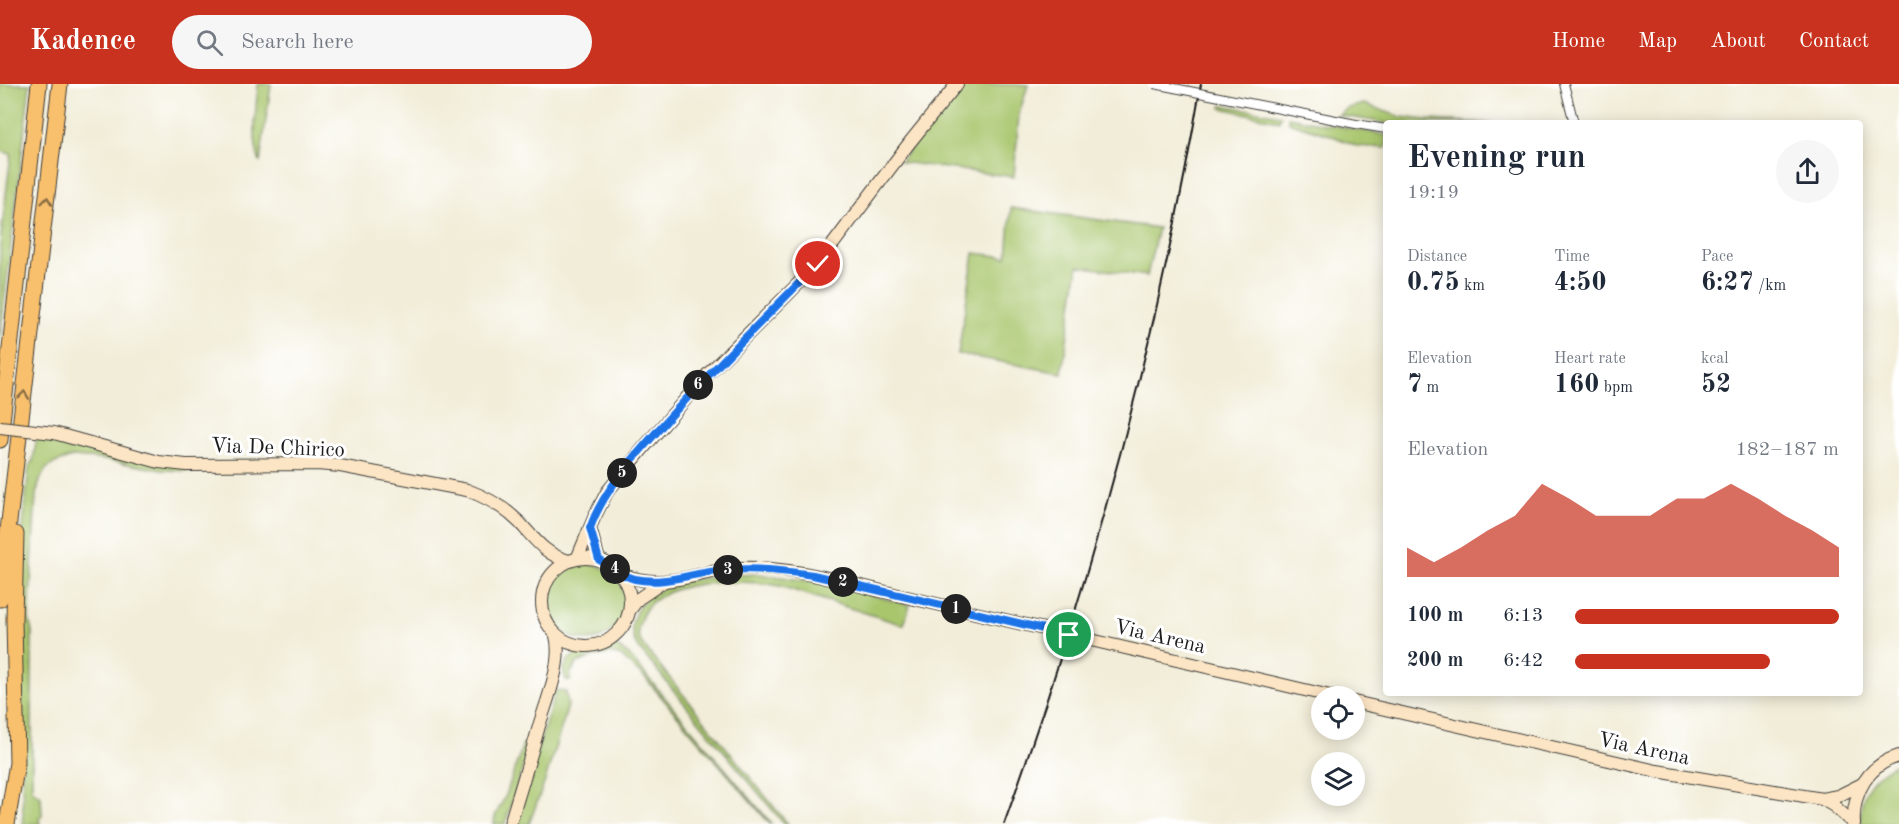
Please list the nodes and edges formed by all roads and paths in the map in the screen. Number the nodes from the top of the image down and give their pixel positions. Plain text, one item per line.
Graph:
1 (39, 84) edge
2 (60, 84) edge
3 (957, 84) edge
4 (1154, 84) edge
5 (1564, 84) edge
6 (1573, 120) edge
7 (1383, 128) edge
8 (0, 427) edge
9 (19, 439) junction
10 (0, 440) edge
11 (590, 528) junction
12 (542, 548) junction
13 (573, 560) junction
14 (599, 560) junction
15 (622, 575) junction
16 (550, 576) junction
17 (664, 581) junction
18 (0, 599) edge
19 (630, 610) junction
20 (556, 636) junction
21 (584, 647) junction
22 (552, 683) junction
23 (1311, 692) edge
24 (1365, 705) edge
25 (1899, 756) edge
26 (17, 763) junction
27 (1862, 784) junction
28 (1822, 799) junction
29 (7, 824) edge
30 (18, 824) edge
31 (510, 824) edge
32 (1854, 824) edge

1 - 10 highway
9 -> 2 highway
3 - 11 street
4 - 7 street, bridge
5 - 6 street
8 - 12 street, Via De Chirico, bridge
9 - 18 highway
9 - 26 highway
11 - 13 street
11 - 14 street
12 - 13 street, Via De Chirico
12 - 16 street
13 - 14 street
13 - 16 street
14 - 15 street
15 - 17 street, Via Arena
15 - 19 street
16 - 20 street
17 - 19 street, Via Arena
17 - 23 street, Via Arena, bridge
19 - 21 street
20 - 21 street
20 - 22 street
21 - 22 street
22 - 31 street
24 - 28 street, Via Arena
25 - 27 street
26 - 29 highway
26 - 30 highway
27 - 28 street, Via Arena
27 - 32 street
28 - 32 street, Via Arena

